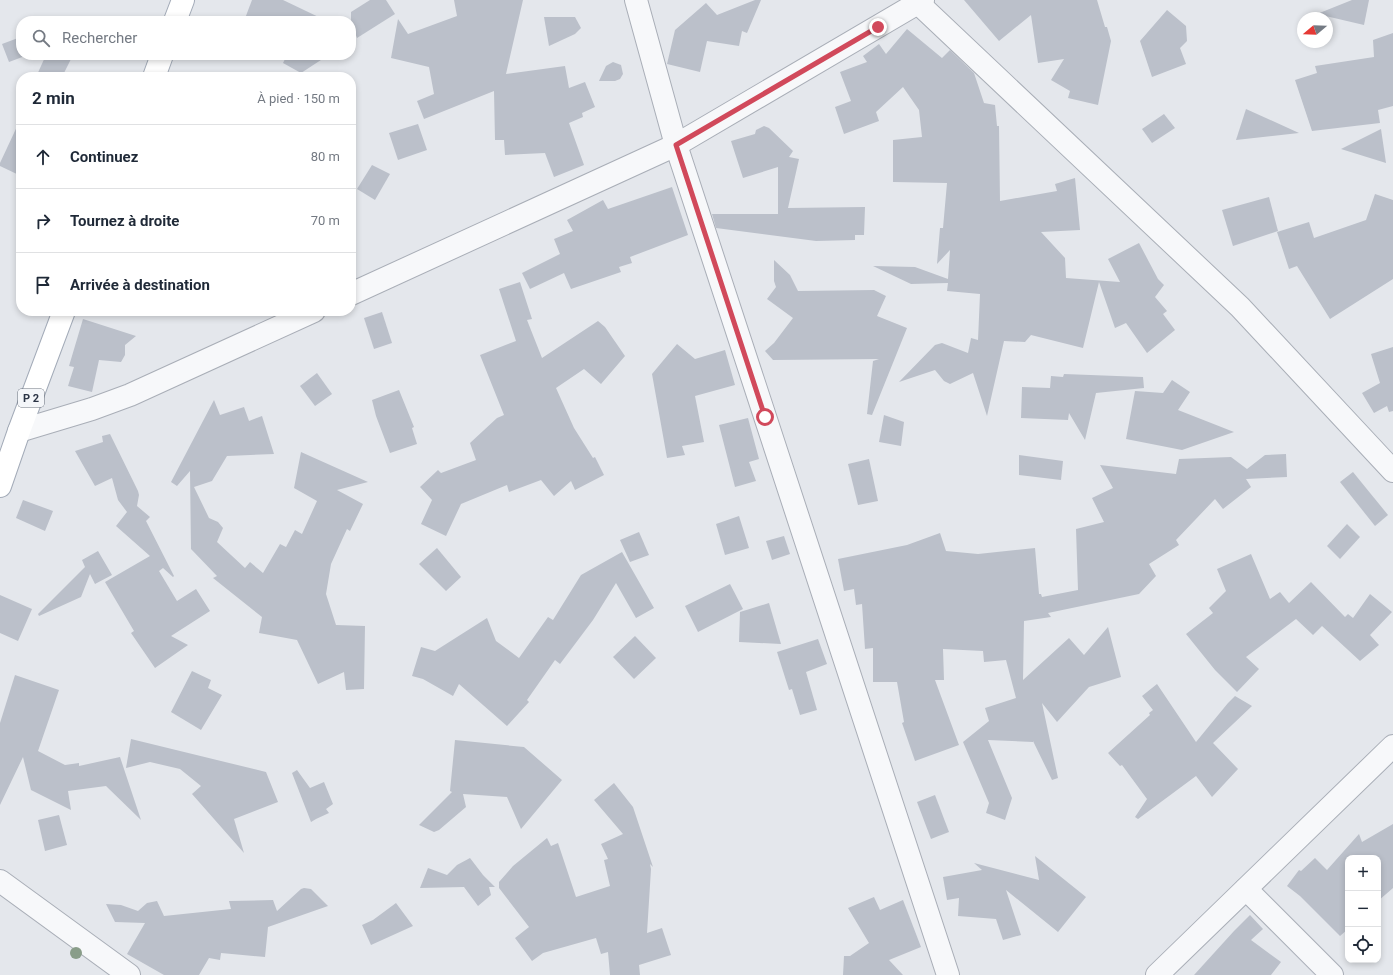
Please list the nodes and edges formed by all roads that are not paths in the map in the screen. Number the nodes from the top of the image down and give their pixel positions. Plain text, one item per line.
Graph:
1 (183, 0) edge
2 (636, 0) edge
3 (921, 2) edge
4 (177, 16) edge
5 (160, 60) edge
6 (156, 72) edge
7 (676, 145) junction
8 (356, 292) edge
9 (62, 316) edge
10 (303, 316) edge
11 (19, 431) junction
12 (1393, 471) edge
13 (0, 486) edge
14 (1393, 746) edge
15 (0, 881) edge
16 (1246, 889) junction
17 (129, 975) edge
18 (948, 975) edge
19 (1157, 975) edge
20 (1332, 975) edge

1 - 4 main road
2 - 7 street
3 - 7 street
3 - 12 street
5 - 6 main road
7 - 8 street
7 - 18 street
9 - 11 main road, P 2
10 - 11 street
11 - 13 main road, P 2
14 - 16 street
15 - 17 street
16 - 19 street
16 - 20 street

